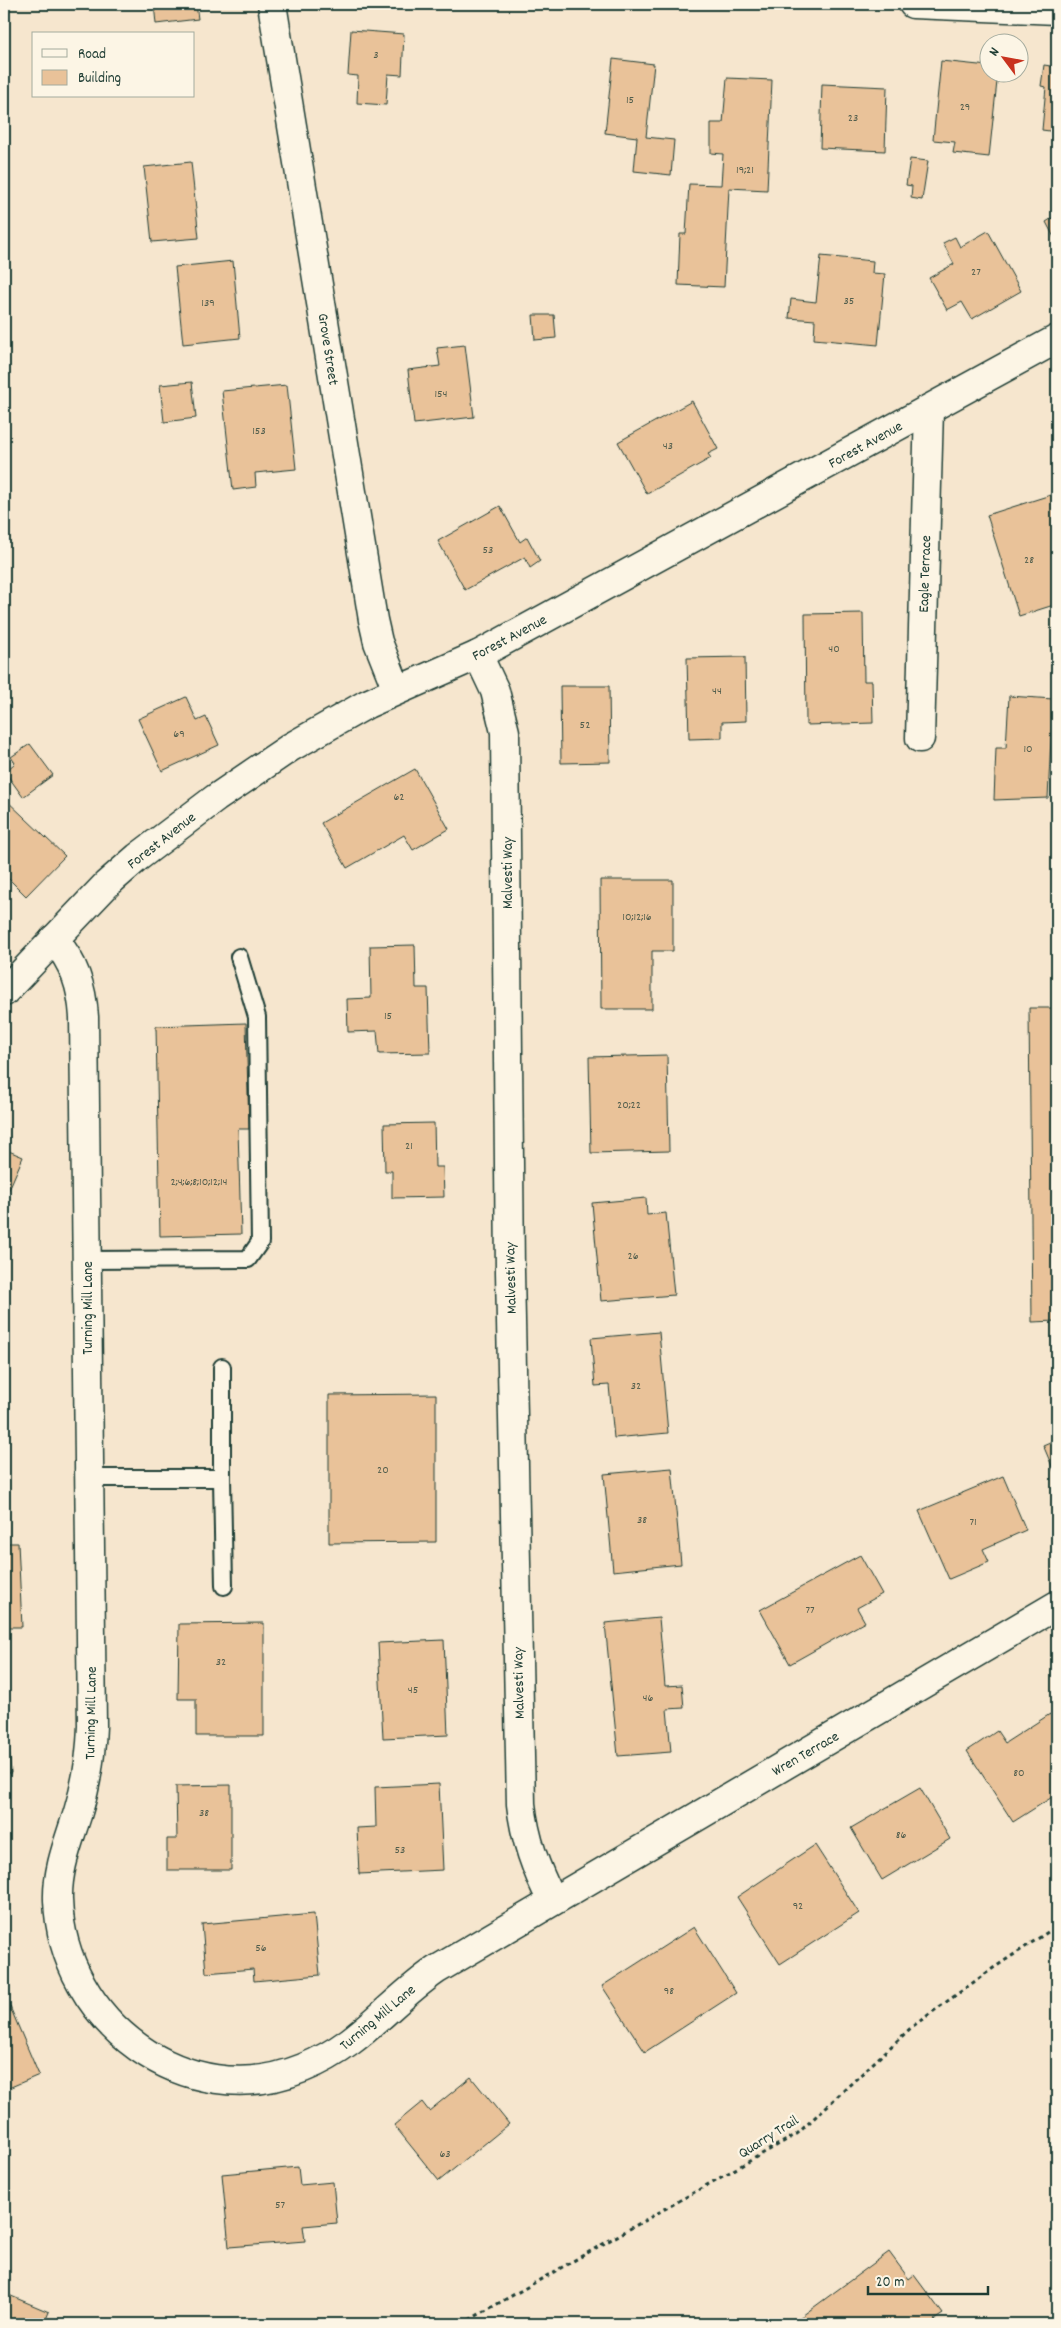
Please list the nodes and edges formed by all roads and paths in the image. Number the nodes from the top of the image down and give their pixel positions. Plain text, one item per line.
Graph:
1 (272, 4) edge
2 (913, 4) edge
3 (1057, 10) edge
4 (1057, 339) edge
5 (929, 409) junction
6 (478, 655) junction
7 (397, 690) junction
8 (920, 738) dead end
9 (54, 939) junction
10 (239, 957) dead end
11 (4, 992) edge
12 (86, 1260) junction
13 (222, 1367) dead end
14 (88, 1478) junction
15 (222, 1478) junction
16 (224, 1586) dead end
17 (1057, 1605) edge
18 (552, 1901) junction
19 (1057, 1926) edge
20 (462, 2324) edge

1 - 7 street, Grove Street
2 - 3 street
4 - 5 street, Forest Avenue
5 - 6 street, Forest Avenue
5 - 8 street, Eagle Terrace
6 - 7 street, Forest Avenue
6 - 18 street, Malvesti Way
7 - 9 street, Forest Avenue
9 - 11 street, Forest Avenue
9 - 12 street, Turning Mill Lane
10 - 12 lane
12 - 14 street, Turning Mill Lane
13 - 15 lane
14 - 15 lane
14 - 18 street, Turning Mill Lane
15 - 16 lane
17 - 18 street, Wren Terrace
19 - 20 path, Quarry Trail

